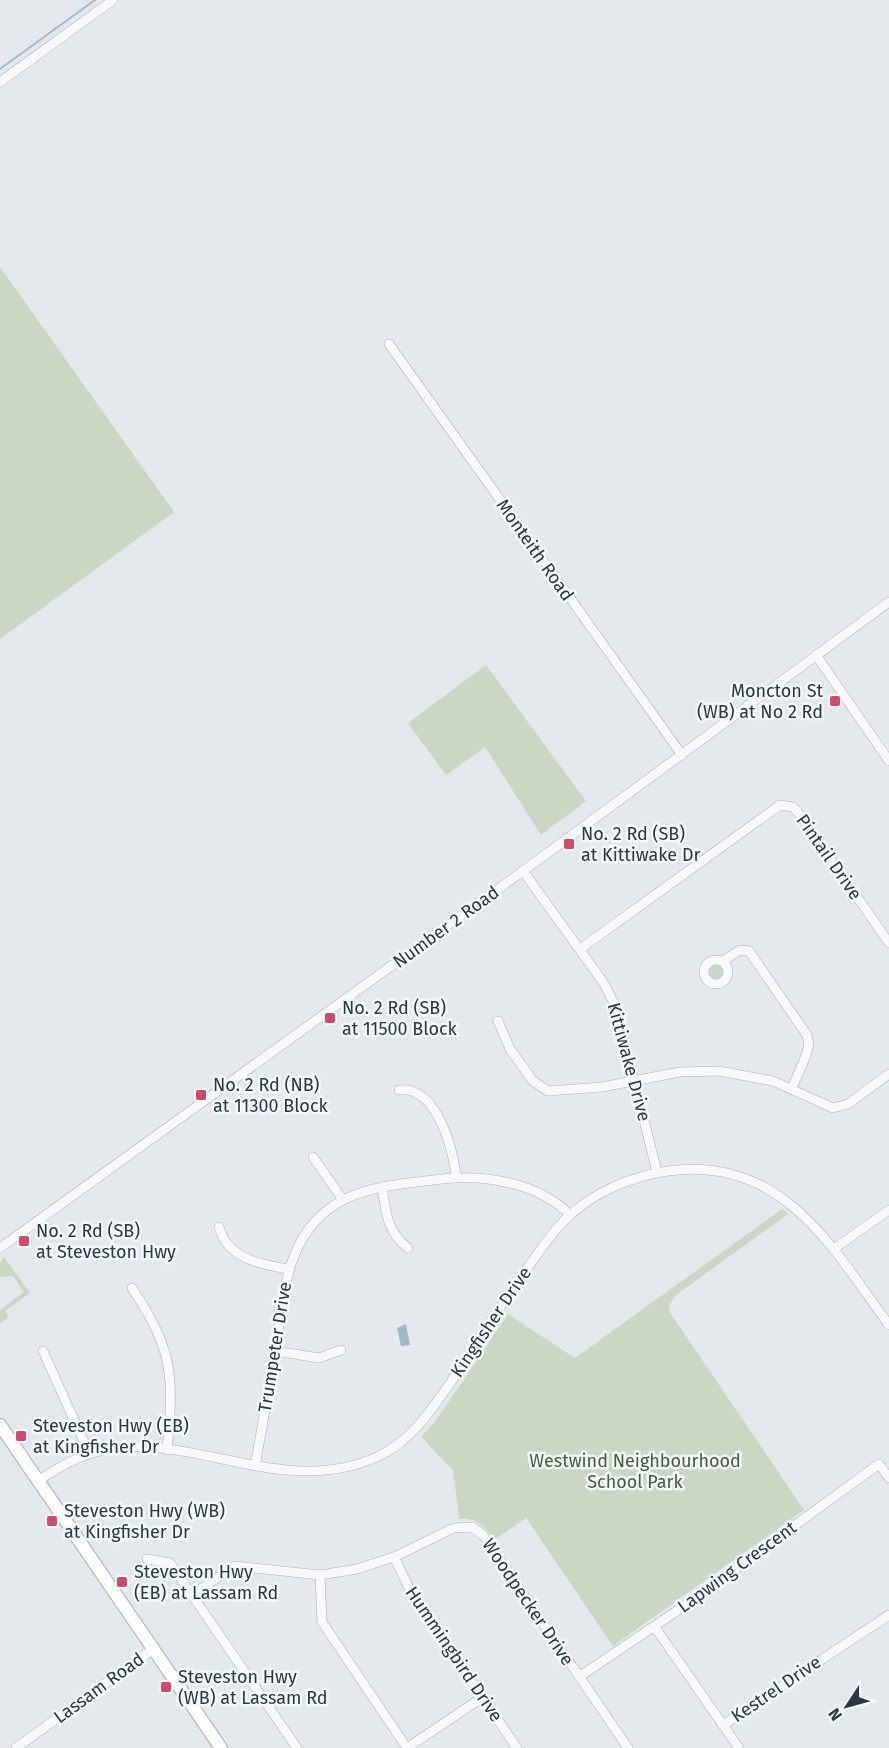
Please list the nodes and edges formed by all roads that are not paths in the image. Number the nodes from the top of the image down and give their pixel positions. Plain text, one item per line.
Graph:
1 (113, 0) edge
2 (0, 82) edge
3 (389, 344) dead end
4 (889, 602) edge
5 (816, 655) junction
6 (682, 755) junction
7 (889, 761) edge
8 (523, 871) junction
9 (889, 943) edge
10 (580, 949) junction
11 (723, 961) dead end
12 (498, 1021) dead end
13 (889, 1074) edge
14 (634, 1080) junction
15 (792, 1088) junction
16 (399, 1089) dead end
17 (313, 1157) dead end
18 (657, 1172) junction
19 (456, 1178) junction
20 (382, 1187) junction
21 (343, 1200) junction
22 (889, 1210) edge
23 (570, 1215) junction
24 (219, 1227) dead end
25 (0, 1248) edge
26 (408, 1248) dead end
27 (835, 1248) junction
28 (288, 1269) junction
29 (132, 1288) dead end
30 (889, 1325) edge
31 (341, 1350) dead end
32 (43, 1351) dead end
33 (275, 1351) junction
34 (0, 1425) edge
35 (167, 1450) junction
36 (89, 1454) junction
37 (255, 1466) junction
38 (889, 1478) edge
39 (38, 1481) junction
40 (394, 1557) junction
41 (147, 1559) dead end
42 (320, 1575) junction
43 (193, 1594) junction
44 (889, 1615) edge
45 (654, 1626) junction
46 (153, 1649) junction
47 (579, 1677) junction
48 (483, 1697) junction
49 (723, 1725) junction
50 (16, 1748) edge
51 (221, 1748) edge
52 (297, 1748) edge
53 (407, 1748) edge
54 (517, 1748) edge
55 (628, 1748) edge
56 (739, 1748) edge

1 - 2 street
3 - 6 street, Monteith Road
4 - 5 street, Number 2 Road
5 - 6 street, Number 2 Road
5 - 7 street
6 - 8 street, Number 2 Road
8 - 10 street, Kittiwake Drive
8 - 25 street, Number 2 Road
9 - 10 street, Pintail Drive
10 - 14 street, Kittiwake Drive
11 - 15 street
12 - 14 street
13 - 15 street
14 - 15 street
14 - 18 street, Kittiwake Drive
16 - 19 street
17 - 21 street
18 - 23 street, Kingfisher Drive
18 - 27 street, Kingfisher Drive
19 - 20 street, Trumpeter Drive
19 - 23 street, Trumpeter Drive
20 - 21 street, Trumpeter Drive
20 - 26 street
21 - 28 street, Trumpeter Drive
22 - 27 street
23 - 37 street, Kingfisher Drive
24 - 28 street
27 - 30 street, Kingfisher Drive
28 - 33 street, Trumpeter Drive
29 - 35 street
31 - 33 street
32 - 36 street
33 - 37 street, Trumpeter Drive
34 - 39 main road
35 - 36 street, Kingfisher Drive
35 - 37 street, Kingfisher Drive
36 - 39 street, Kingfisher Drive
38 - 45 street, Lapwing Crescent
39 - 46 main road
40 - 42 street, Woodpecker Drive
40 - 47 street, Woodpecker Drive
40 - 48 street, Hummingbird Drive
41 - 43 street
42 - 43 street, Woodpecker Drive
42 - 53 street
43 - 52 street
44 - 49 street, Kestrel Drive
45 - 47 street, Lapwing Crescent
45 - 49 street
46 - 50 street, Lassam Road
46 - 51 main road
47 - 55 street, Woodpecker Drive
48 - 53 street
48 - 54 street, Hummingbird Drive
49 - 56 street

